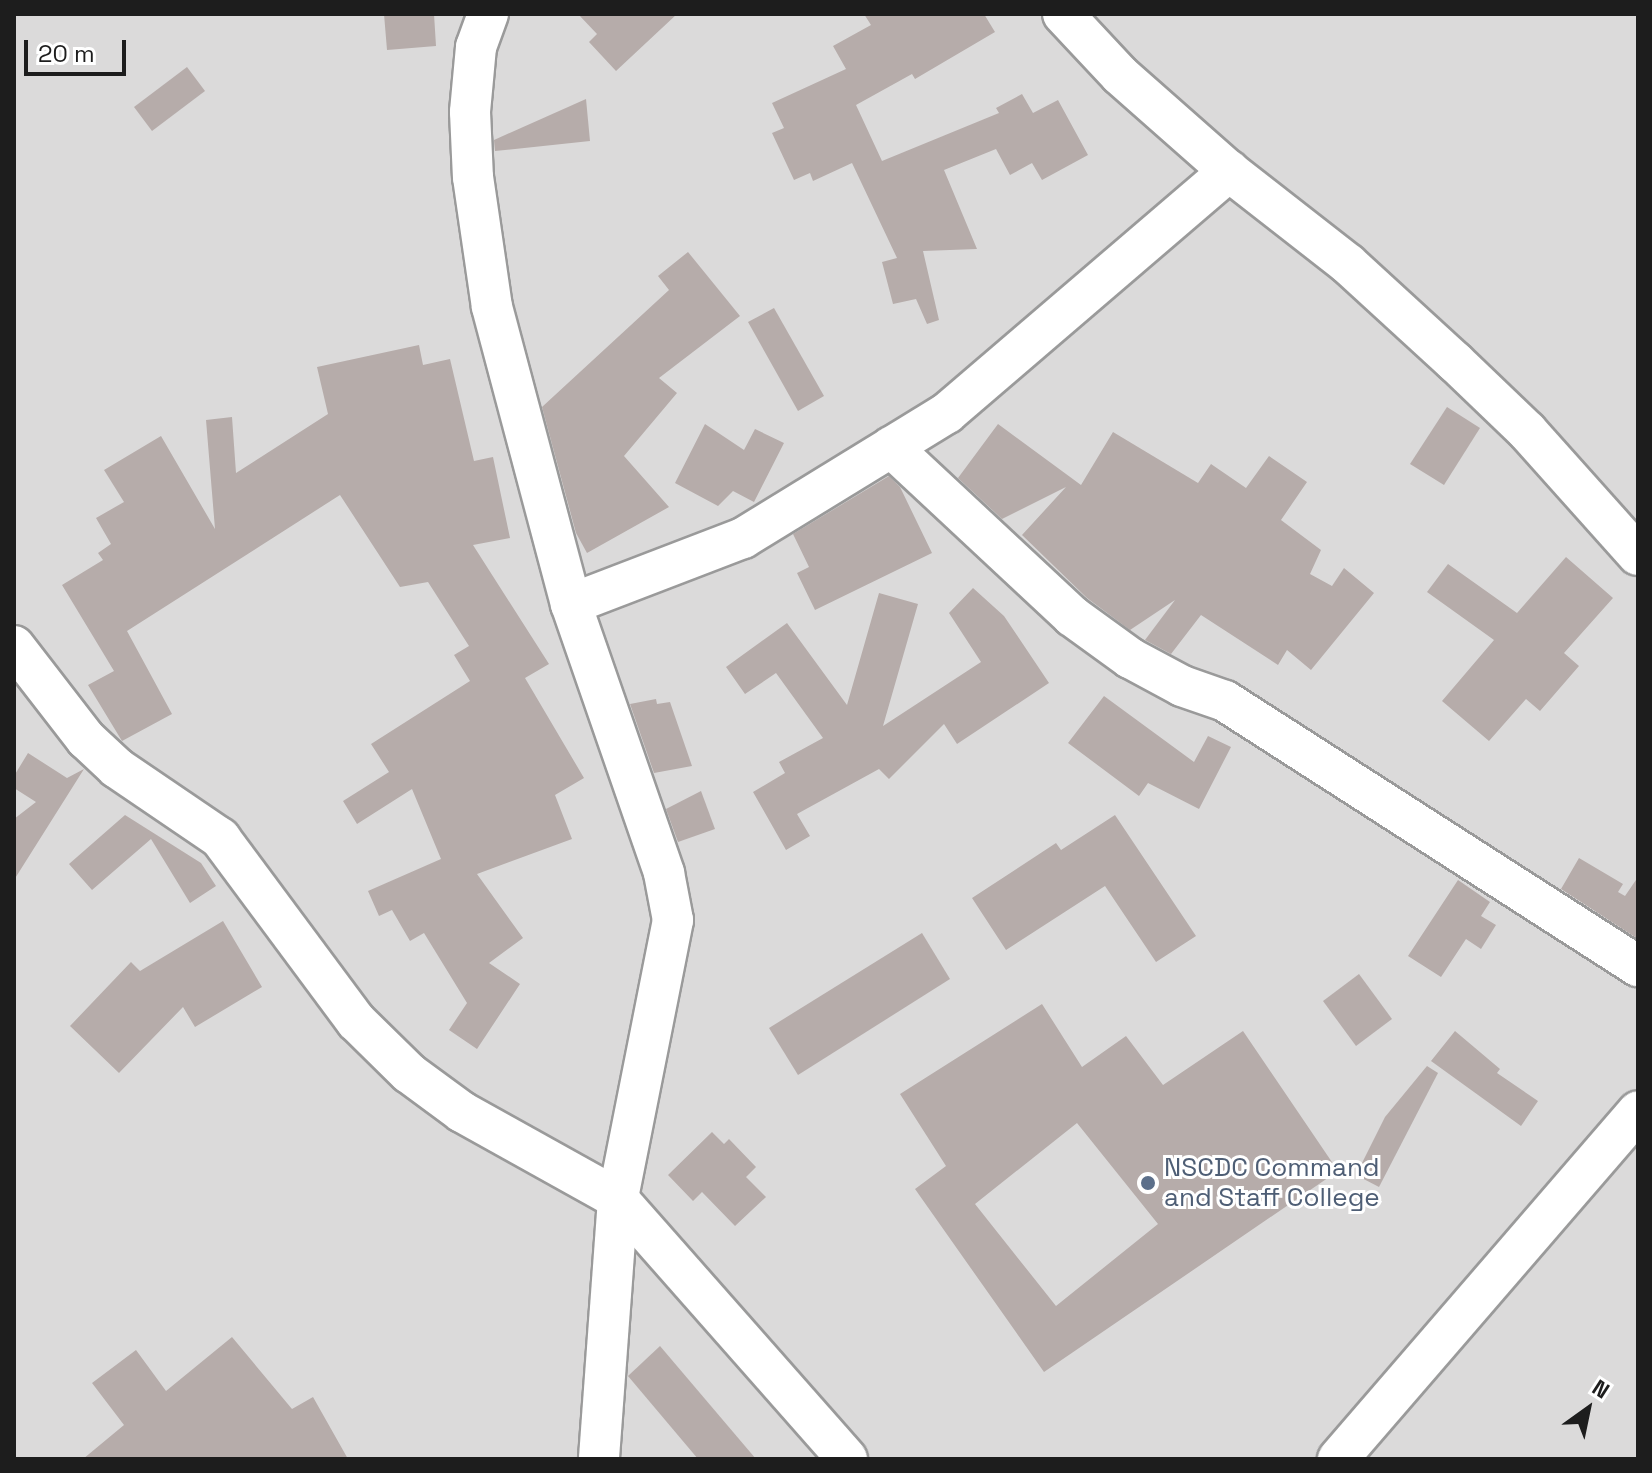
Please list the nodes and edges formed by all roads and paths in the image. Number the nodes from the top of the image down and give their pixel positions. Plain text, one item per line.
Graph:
1 (488, 14) edge
2 (1063, 14) edge
3 (1229, 171) junction
4 (891, 447) junction
5 (1637, 557) edge
6 (571, 604) junction
7 (14, 646) edge
8 (1638, 966) edge
9 (1638, 1112) edge
10 (618, 1199) junction
11 (599, 1459) edge
12 (847, 1459) edge
13 (1338, 1459) edge

1 - 6 street
2 - 3 street
3 - 4 street
3 - 5 street
4 - 6 street
4 - 8 street
6 - 10 street
7 - 10 street
9 - 13 street
10 - 11 street
10 - 12 street

